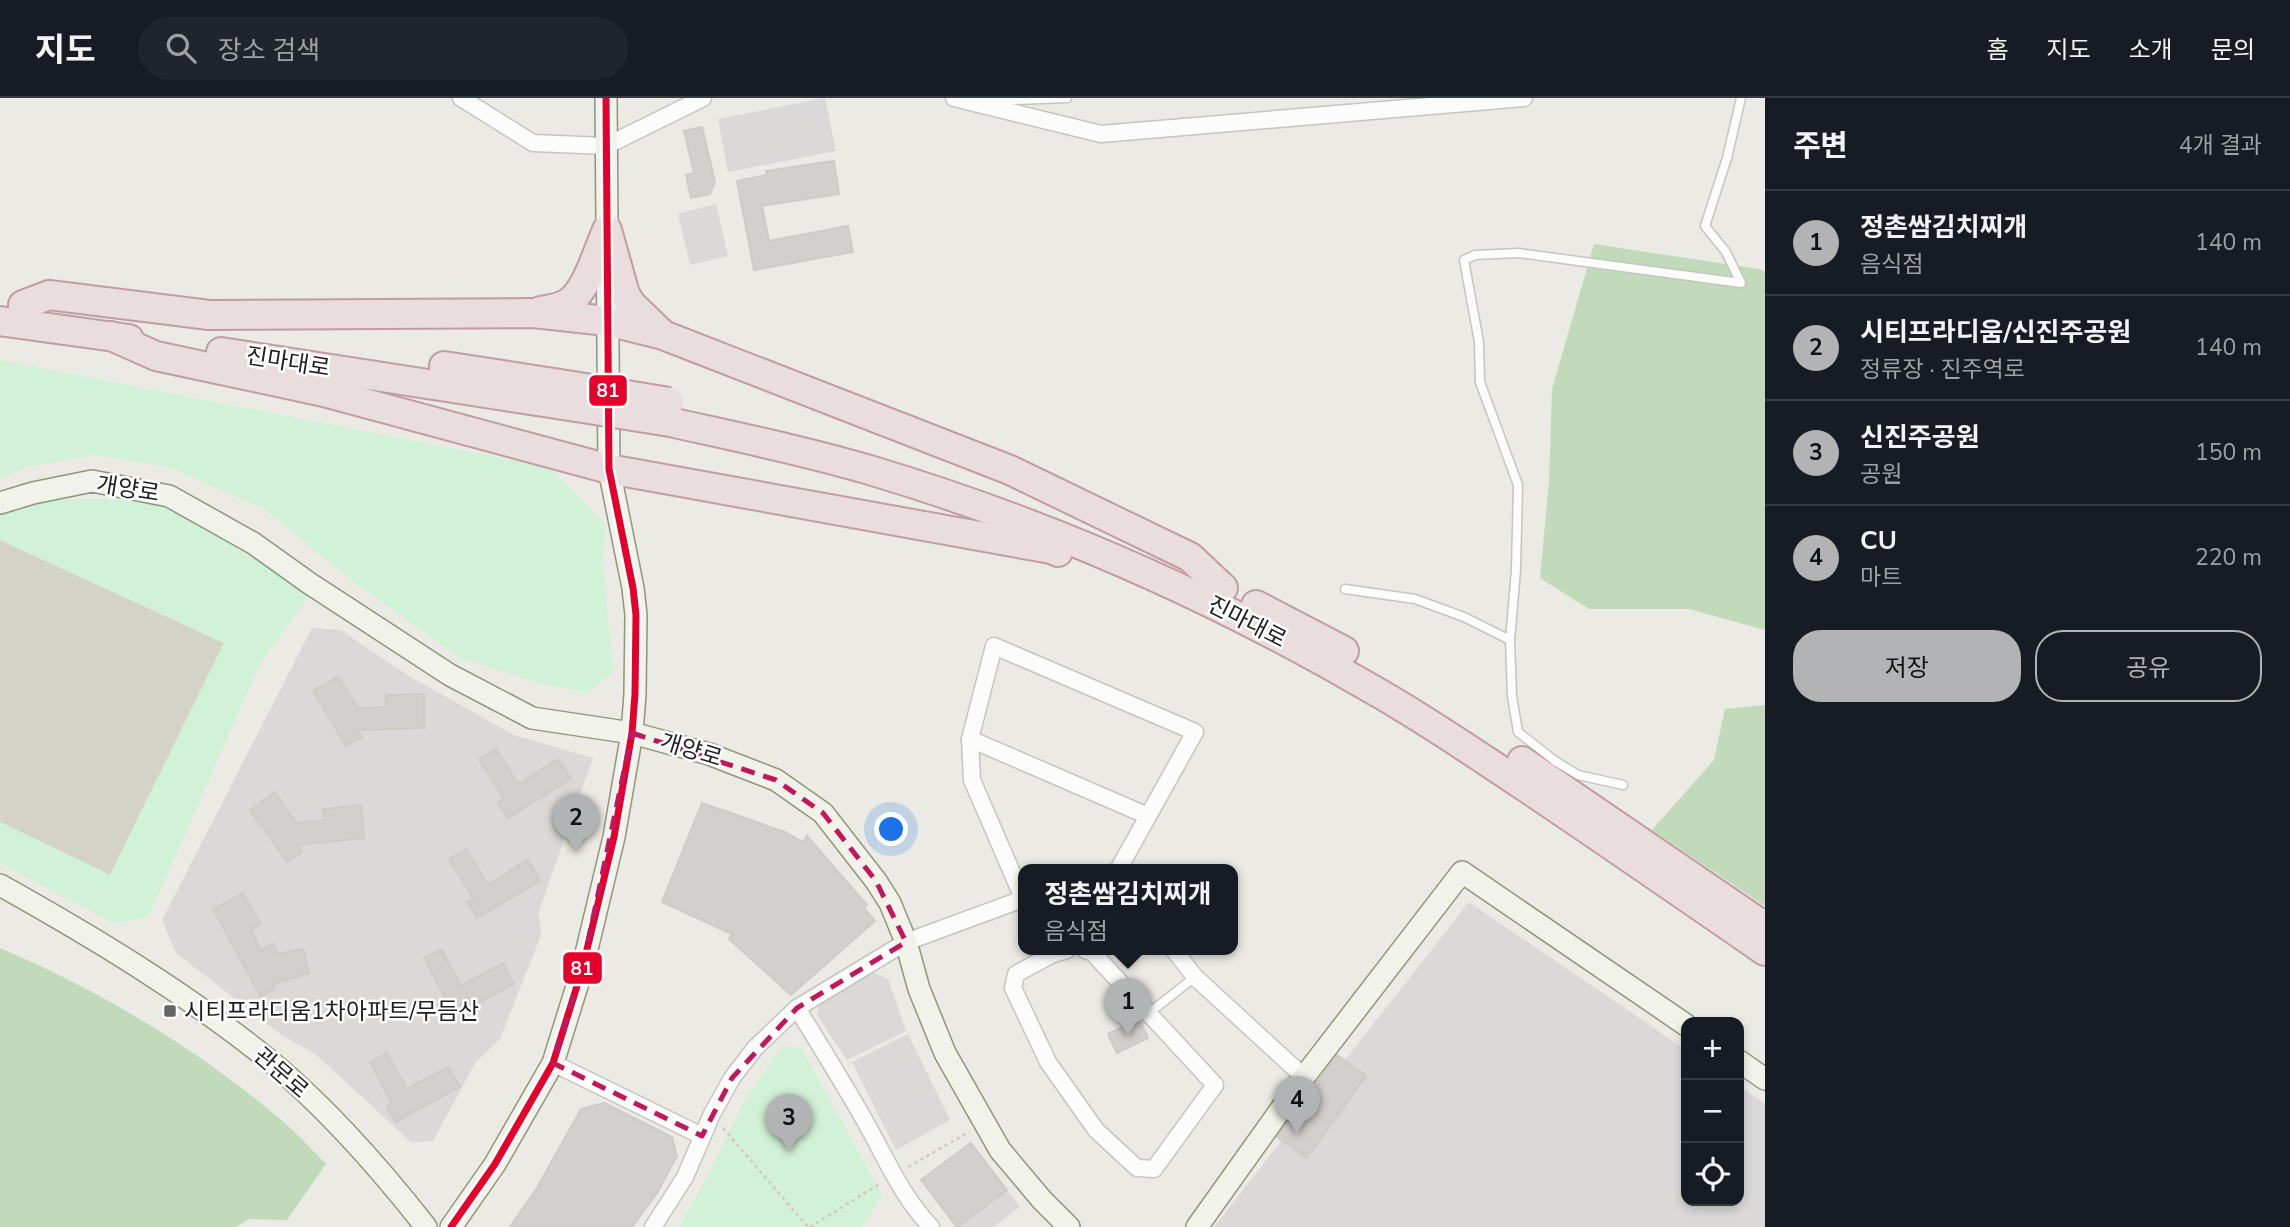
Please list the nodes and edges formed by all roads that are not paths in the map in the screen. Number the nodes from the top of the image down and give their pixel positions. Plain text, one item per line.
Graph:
1 (461, 98) edge
2 (606, 98) edge
3 (703, 98) edge
4 (1067, 98) edge
5 (1524, 98) edge
6 (1741, 98) edge
7 (960, 99) edge
8 (606, 146) junction
9 (607, 230) junction
10 (11, 303) edge
11 (533, 313) junction
12 (0, 321) edge
13 (607, 321) junction
14 (663, 335) junction
15 (111, 336) junction
16 (574, 396) junction
17 (669, 412) junction
18 (609, 469) junction
19 (0, 503) edge
20 (1223, 588) junction
21 (1345, 589) dead end
22 (1510, 640) junction
23 (1287, 642) junction
24 (632, 733) junction
25 (970, 738) junction
26 (1623, 785) dead end
27 (1148, 816) junction
28 (1121, 864) edge
29 (0, 885) edge
30 (1018, 887) edge
31 (1018, 901) edge
32 (1765, 927) edge
33 (906, 942) junction
34 (1765, 951) edge
35 (1051, 955) edge
36 (1095, 955) edge
37 (1178, 955) edge
38 (1195, 977) junction
39 (797, 1007) junction
40 (1149, 1013) junction
41 (1681, 1022) edge
42 (553, 1063) junction
43 (1744, 1064) edge
44 (1304, 1077) junction
45 (1765, 1079) edge
46 (702, 1136) junction
47 (426, 1227) edge
48 (451, 1227) edge
49 (653, 1227) edge
50 (931, 1227) edge
51 (1069, 1227) edge
52 (1196, 1227) edge

1 - 8 street
2 - 8 street
3 - 8 street
4 - 7 lane
5 - 7 street
6 - 22 lane
8 - 9 street
9 - 11 highway
9 - 13 street
9 - 14 highway
10 - 11 highway
10 - 16 highway, 진마대로
11 - 13 highway
12 - 15 highway, 진마대로
13 - 14 highway
13 - 18 street
14 - 20 highway
15 - 16 highway, 진마대로
15 - 18 highway
16 - 17 highway, bridge
17 - 20 highway, 진마대로
17 - 23 highway, 진마대로
18 - 23 highway
18 - 24 street
19 - 24 street, 개양로
20 - 32 highway, 진마대로
21 - 22 lane
22 - 26 lane
23 - 34 highway, 진마대로
24 - 33 street, 개양로
24 - 42 street
25 - 27 street
25 - 27 street
25 - 30 street
27 - 28 street
29 - 47 street, 관문로
31 - 33 street
33 - 39 street
33 - 51 street, 개양로
35 - 40 street
36 - 40 street
37 - 38 street
38 - 40 lane
38 - 44 street
39 - 46 street
39 - 50 street
41 - 44 street
42 - 46 street
42 - 48 street
43 - 45 street
44 - 52 street
46 - 49 street

